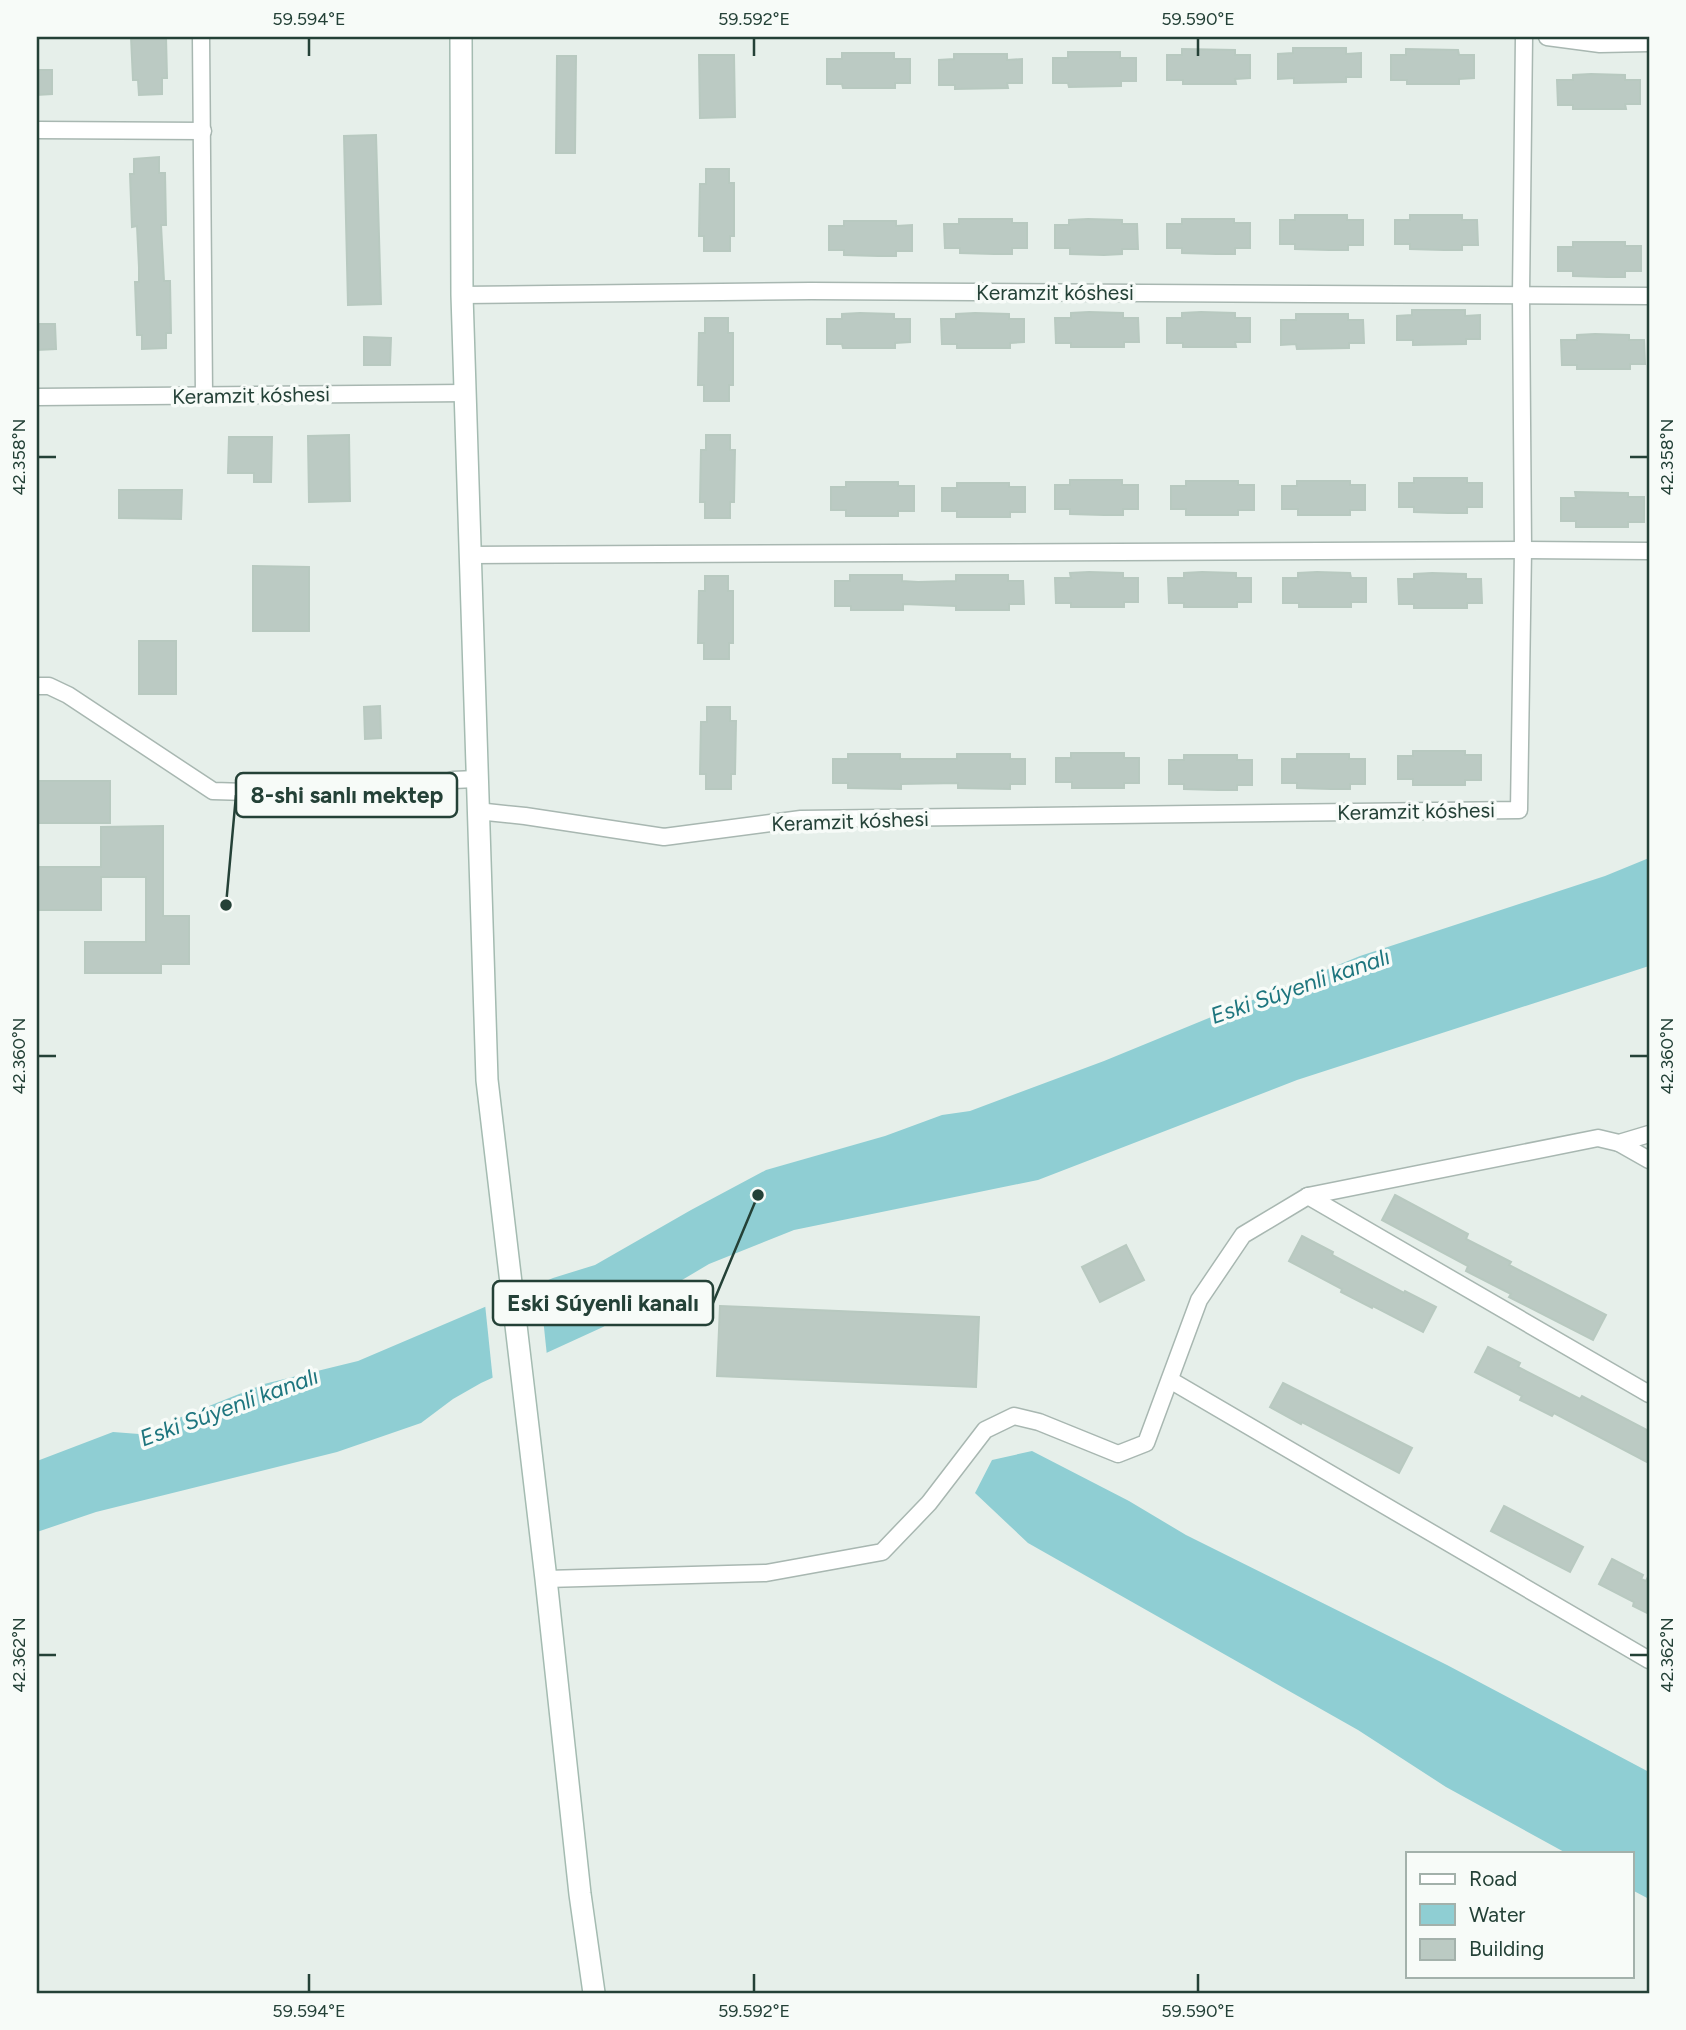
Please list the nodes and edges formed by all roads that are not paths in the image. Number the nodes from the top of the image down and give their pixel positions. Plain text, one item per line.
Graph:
1 (201, 37) edge
2 (460, 37) edge
3 (1524, 37) edge
4 (1547, 37) edge
5 (1649, 43) edge
6 (37, 130) edge
7 (203, 131) junction
8 (462, 295) junction
9 (1521, 295) junction
10 (1649, 296) edge
11 (465, 393) junction
12 (204, 395) junction
13 (37, 397) edge
14 (1523, 550) junction
15 (1649, 551) edge
16 (470, 555) junction
17 (37, 686) edge
18 (476, 779) junction
19 (477, 811) junction
20 (1649, 1134) edge
21 (1619, 1143) junction
22 (1649, 1160) edge
23 (1308, 1196) junction
24 (1170, 1380) junction
25 (1649, 1394) edge
26 (546, 1579) junction
27 (1649, 1660) edge
28 (594, 1993) edge

1 - 7 street
2 - 8 street
3 - 9 street
4 - 5 street
6 - 7 street
7 - 12 street
8 - 9 street, Keramzit kóshesi
8 - 11 street
9 - 10 street, Keramzit kóshesi
9 - 14 street
11 - 12 street, Keramzit kóshesi
11 - 16 street
12 - 13 street, Keramzit kóshesi
14 - 15 street
14 - 16 street
14 - 19 street, Keramzit kóshesi
16 - 18 street
17 - 18 street
18 - 19 street
19 - 26 street
20 - 21 street
21 - 22 street
21 - 23 street
23 - 24 street
23 - 25 street
24 - 26 street
24 - 27 street
26 - 28 street

